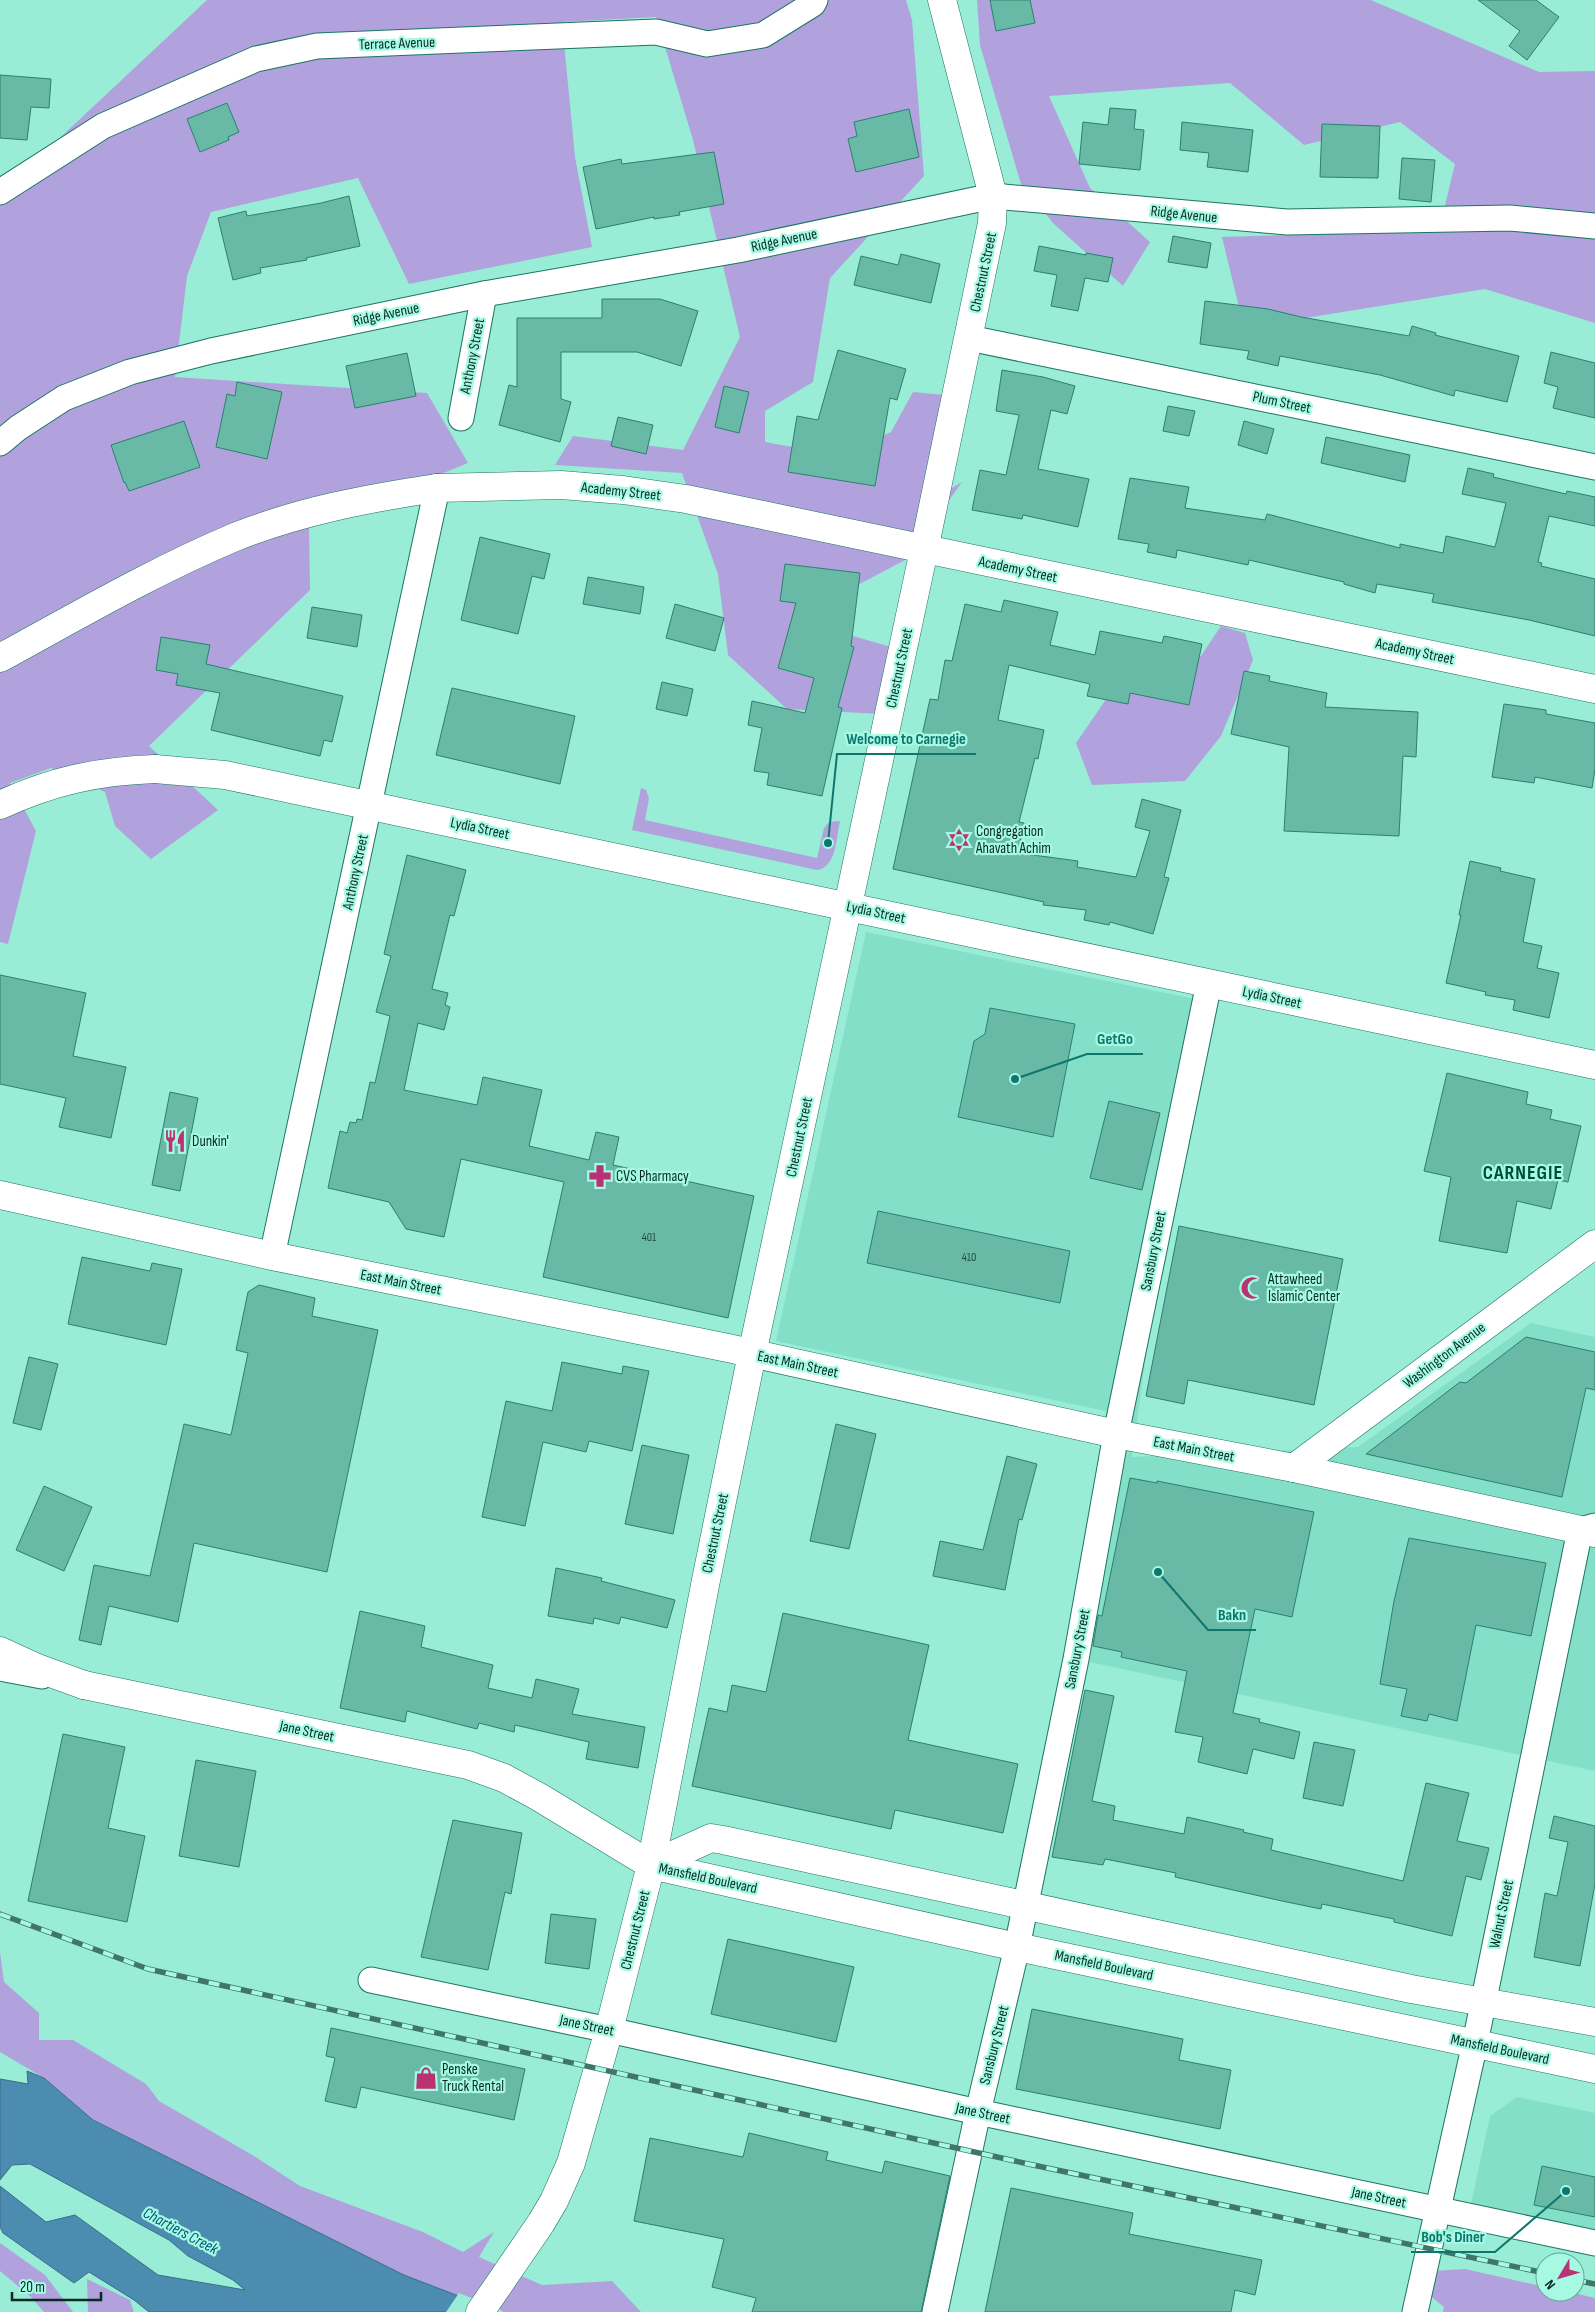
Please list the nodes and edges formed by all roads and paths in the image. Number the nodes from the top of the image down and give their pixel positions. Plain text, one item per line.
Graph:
1 (815, 0) edge
2 (942, 0) edge
3 (0, 192) edge
4 (993, 196) junction
5 (1595, 226) edge
6 (484, 294) junction
7 (969, 338) junction
8 (461, 418) dead end
9 (0, 443) edge
10 (1595, 466) edge
11 (437, 488) junction
12 (924, 550) junction
13 (0, 658) edge
14 (1595, 689) edge
15 (0, 805) edge
16 (369, 805) junction
17 (849, 906) junction
18 (1210, 983) junction
19 (1595, 1066) edge
20 (0, 1195) edge
21 (1595, 1244) edge
22 (272, 1256) junction
23 (752, 1354) junction
24 (1116, 1434) junction
25 (1294, 1468) junction
26 (1590, 1530) edge
27 (0, 1651) edge
28 (0, 1668) edge
29 (84, 1685) junction
30 (651, 1865) junction
31 (1026, 1906) junction
32 (1018, 1947) junction
33 (371, 1980) dead end
34 (1482, 2002) junction
35 (1595, 2022) edge
36 (609, 2030) junction
37 (1475, 2043) junction
38 (1595, 2069) edge
39 (978, 2112) junction
40 (1437, 2209) junction
41 (1595, 2243) edge
42 (480, 2312) edge
43 (935, 2312) edge
44 (1415, 2312) edge

1 - 3 street, Terrace Avenue
2 - 4 main road, Chestnut Street
4 - 5 street, Ridge Avenue
4 - 6 street, Ridge Avenue
4 - 7 main road, Chestnut Street
6 - 8 street, Anthony Street
6 - 9 street, Ridge Avenue
7 - 10 street, Plum Street
7 - 12 main road, Chestnut Street
11 - 12 main road, Academy Street
11 - 13 main road, Academy Street
11 - 16 street, Anthony Street
12 - 14 main road, Academy Street
12 - 17 main road, Chestnut Street
15 - 16 main road, Lydia Street
16 - 17 main road, Lydia Street
16 - 22 street, Anthony Street
17 - 18 main road, Lydia Street
17 - 23 main road, Chestnut Street
18 - 19 main road, Lydia Street
18 - 24 street, Sansbury Street
20 - 22 main road, East Main Street
21 - 25 main road, Washington Avenue
22 - 23 main road, East Main Street
23 - 24 main road, East Main Street
23 - 30 main road, Chestnut Street
24 - 25 main road, East Main Street
24 - 31 street, Sansbury Street
25 - 26 main road, East Main Street
26 - 34 street, Walnut Street
27 - 29 main road
28 - 29 street, Jane Street
29 - 30 main road, Jane Street
30 - 31 main road, Mansfield Boulevard
30 - 32 main road, Mansfield Boulevard
30 - 36 main road, Chestnut Street
31 - 32 street, Sansbury Street
31 - 34 main road, Mansfield Boulevard
32 - 37 main road, Mansfield Boulevard
32 - 39 street, Sansbury Street
33 - 36 street, Jane Street
34 - 35 main road, Mansfield Boulevard
34 - 37 street, Walnut Street
36 - 39 street, Jane Street
36 - 42 main road, Chestnut Street
37 - 38 main road, Mansfield Boulevard
37 - 40 street, Walnut Street
39 - 40 street, Jane Street
39 - 43 street, Sansbury Street
40 - 41 street, Jane Street
40 - 44 street, Walnut Street

